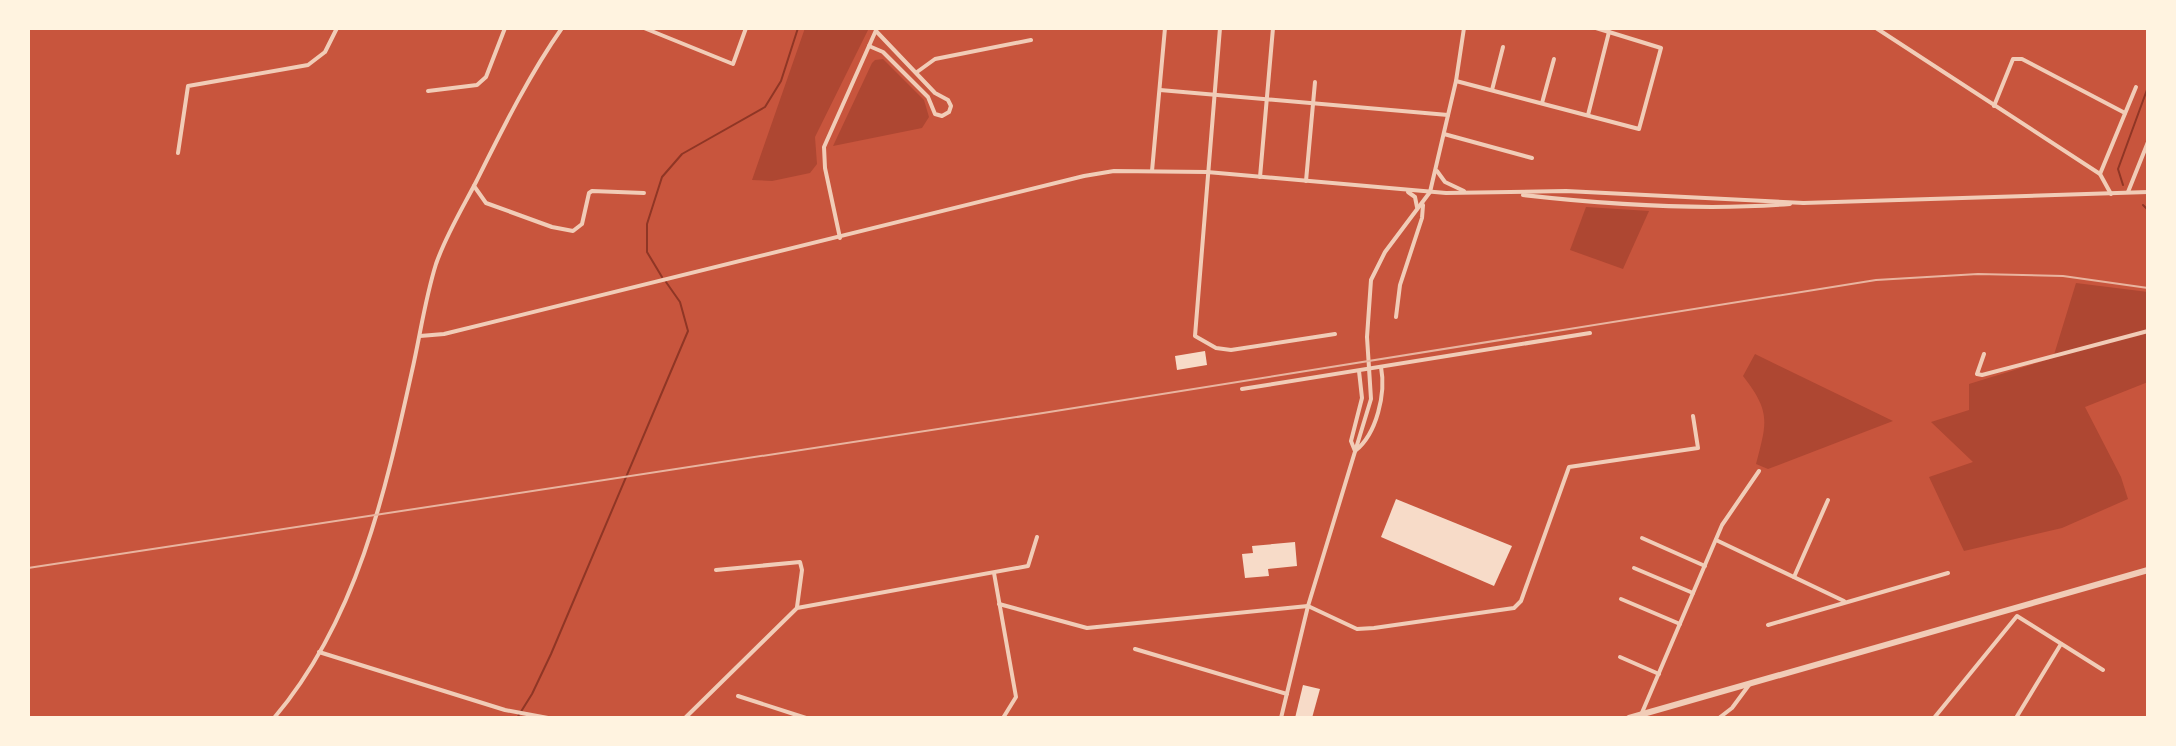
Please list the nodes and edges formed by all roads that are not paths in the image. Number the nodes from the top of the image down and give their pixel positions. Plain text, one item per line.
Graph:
1 (337, 28) edge
2 (505, 28) edge
3 (562, 28) edge
4 (644, 28) edge
5 (746, 28) edge
6 (1165, 28) edge
7 (1220, 28) edge
8 (1273, 28) edge
9 (1464, 28) edge
10 (1596, 28) edge
11 (1876, 28) edge
12 (876, 30) edge
13 (1609, 32) junction
14 (1031, 40) dead end
15 (869, 46) junction
16 (1503, 47) dead end
17 (1554, 59) dead end
18 (917, 72) junction
19 (1456, 81) junction
20 (1315, 82) dead end
21 (2136, 87) dead end
22 (1160, 90) junction
23 (1492, 90) junction
24 (428, 91) dead end
25 (1214, 95) junction
26 (1267, 99) junction
27 (1313, 103) junction
28 (1542, 103) junction
29 (1994, 106) junction
30 (2125, 113) junction
31 (1448, 115) junction
32 (1588, 116) junction
33 (1444, 134) junction
34 (2148, 142) edge
35 (178, 153) dead end
36 (1532, 158) dead end
37 (1436, 169) junction
38 (1152, 171) junction
39 (1207, 172) junction
40 (2100, 174) junction
41 (1260, 177) junction
42 (1306, 181) junction
43 (474, 186) junction
44 (1402, 190) junction
45 (1430, 192) junction
46 (1471, 192) junction
47 (2148, 192) edge
48 (644, 193) dead end
49 (1509, 193) junction
50 (2128, 193) junction
51 (2111, 194) junction
52 (1423, 202) junction
53 (1804, 203) junction
54 (1414, 214) junction
55 (840, 238) junction
56 (1396, 317) dead end
57 (2148, 331) edge
58 (1590, 333) dead end
59 (1335, 334) dead end
60 (420, 336) junction
61 (1984, 354) dead end
62 (1379, 367) junction
63 (1361, 370) junction
64 (1242, 389) dead end
65 (1693, 416) dead end
66 (1355, 451) junction
67 (1759, 471) dead end
68 (1828, 500) dead end
69 (1037, 537) dead end
70 (1642, 538) dead end
71 (1716, 540) junction
72 (1705, 566) junction
73 (1634, 568) dead end
74 (716, 570) dead end
75 (2148, 570) edge
76 (994, 573) junction
77 (1948, 573) dead end
78 (1794, 577) junction
79 (1693, 593) junction
80 (1621, 599) dead end
81 (1845, 601) junction
82 (999, 604) junction
83 (1308, 606) junction
84 (797, 608) junction
85 (2016, 608) junction
86 (2018, 616) junction
87 (1680, 624) junction
88 (1768, 625) dead end
89 (2061, 644) junction
90 (1135, 649) dead end
91 (319, 652) junction
92 (1620, 657) dead end
93 (2103, 670) dead end
94 (1659, 674) junction
95 (1750, 684) junction
96 (1287, 694) junction
97 (738, 696) dead end
98 (1641, 715) junction
99 (274, 718) edge
100 (548, 718) edge
101 (685, 718) edge
102 (806, 718) edge
103 (1003, 718) edge
104 (1281, 718) edge
105 (1629, 718) edge
106 (1719, 718) edge
107 (1934, 718) edge
108 (2016, 718) edge

1 - 35 street
2 - 24 street
3 - 43 street
4 - 5 street
6 - 22 street
7 - 25 street
8 - 26 street
9 - 19 street
10 - 13 street
11 - 29 street
12 - 15 street
12 - 18 street
13 - 32 street
13 - 32 street
14 - 18 street
15 - 18 street
15 - 55 street
16 - 23 street
17 - 28 street
19 - 23 street
19 - 31 street
20 - 27 street
21 - 30 street
22 - 25 street
22 - 38 street
23 - 28 street
25 - 26 street
25 - 39 street
26 - 27 street
26 - 41 street
27 - 31 street
27 - 42 street
28 - 32 street
29 - 30 street
29 - 40 street
30 - 40 street
31 - 33 street
33 - 36 street
33 - 37 street
34 - 50 street
37 - 45 street
37 - 46 street
38 - 39 street
38 - 55 street
39 - 41 street
39 - 59 street
40 - 51 street
41 - 42 street
42 - 44 street
43 - 48 street
43 - 60 street
44 - 45 street
44 - 54 street
45 - 46 street
45 - 52 street
46 - 49 street
47 - 50 street
49 - 53 street
49 - 53 street
50 - 51 street
51 - 53 street
52 - 54 street
52 - 56 street
54 - 66 street
55 - 60 street
57 - 61 street
58 - 62 street
60 - 91 street
62 - 63 street
62 - 66 street
63 - 64 street
63 - 66 street
65 - 83 street
66 - 83 street
67 - 71 street
68 - 78 street
69 - 76 street
70 - 72 street
71 - 72 street
71 - 78 street
72 - 79 street
73 - 79 street
74 - 84 street
75 - 85 street
76 - 82 street
76 - 84 street
77 - 81 street
78 - 81 street
79 - 87 street
80 - 87 street
81 - 88 street
82 - 83 street
82 - 103 street
83 - 96 street
84 - 101 street
85 - 86 street
85 - 95 street
86 - 89 street
86 - 107 street
87 - 94 street
89 - 93 street
89 - 108 street
90 - 96 street
91 - 99 street
91 - 100 street
92 - 94 street
94 - 98 street
95 - 98 street
95 - 106 street
96 - 104 street
97 - 102 street
98 - 105 street

